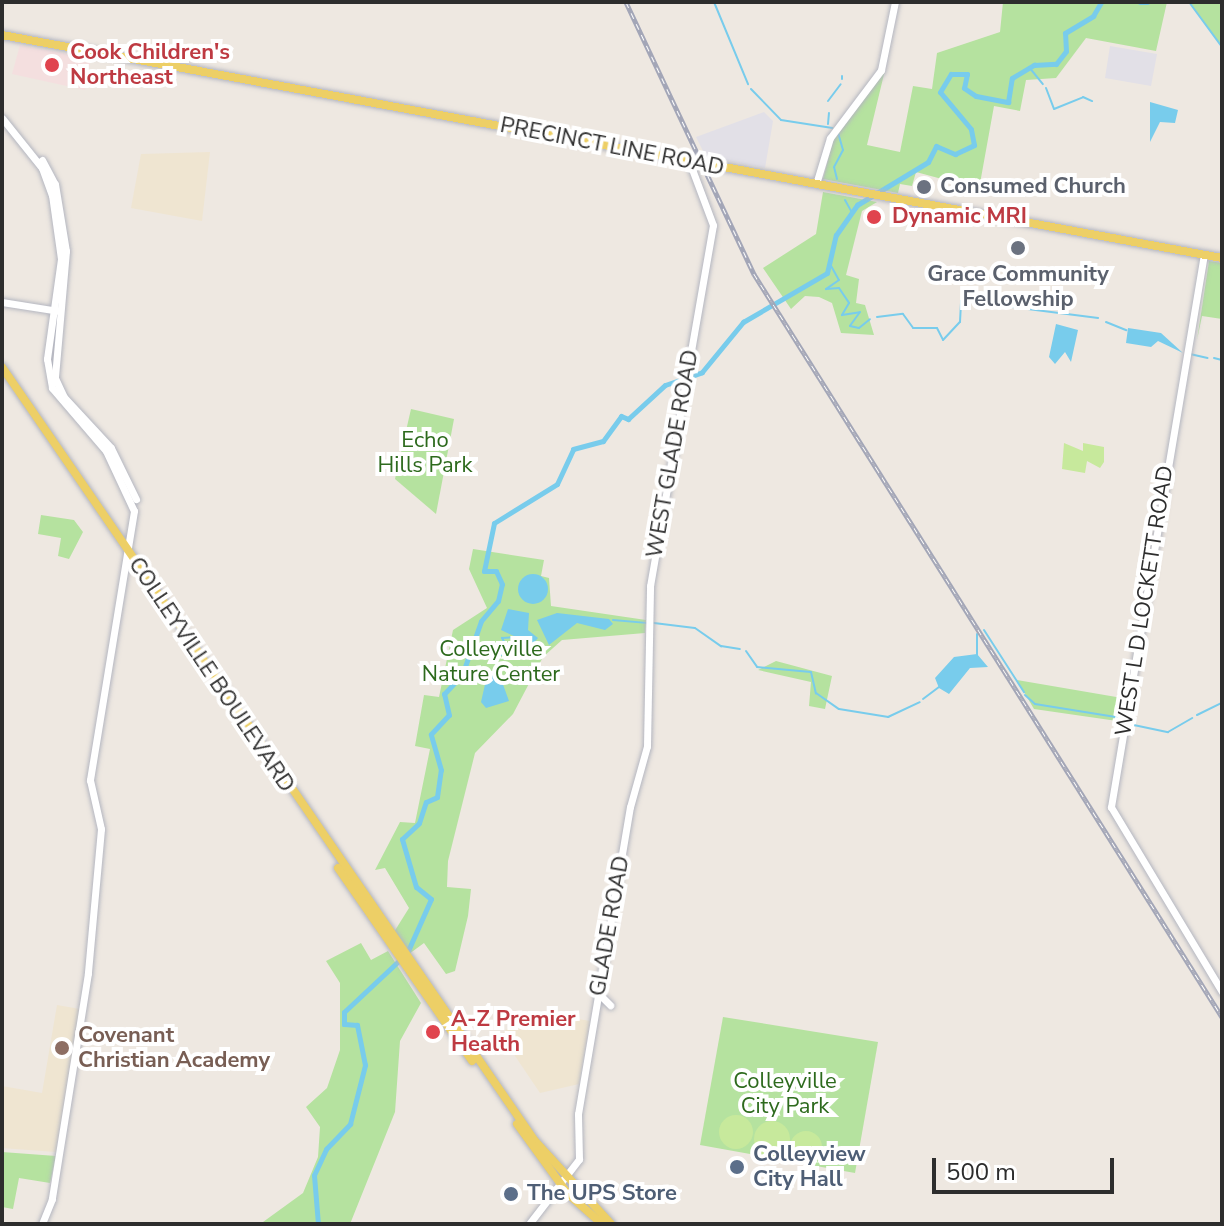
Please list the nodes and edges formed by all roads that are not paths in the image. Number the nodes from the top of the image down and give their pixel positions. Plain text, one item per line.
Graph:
1 (895, 2) edge
2 (3, 35) edge
3 (2, 109) edge
4 (2, 118) edge
5 (689, 161) junction
6 (40, 166) junction
7 (54, 179) junction
8 (816, 184) junction
9 (1204, 254) junction
10 (1222, 258) edge
11 (63, 260) junction
12 (2, 302) edge
13 (57, 310) junction
14 (2, 367) edge
15 (129, 555) junction
16 (645, 753) joint
17 (346, 874) junction
18 (362, 891) junction
19 (599, 992) junction
20 (1222, 992) edge
21 (610, 1005) dead end
22 (562, 1182) junction
23 (42, 1224) edge
24 (529, 1224) edge
25 (602, 1224) edge
26 (611, 1224) edge

1 - 8 main road
2 - 5 main road, PRECINCT LINE ROAD
3 - 7 main road
4 - 6 main road
5 - 8 main road, PRECINCT LINE ROAD
5 - 16 main road, WEST GLADE ROAD
6 - 7 main road
6 - 11 main road
7 - 11 main road
8 - 9 main road, PRECINCT LINE ROAD
9 - 10 main road, PRECINCT LINE ROAD
9 - 20 main road, WEST L D LOCKETT ROAD
11 - 13 main road
12 - 13 main road
13 - 15 main road
14 - 15 main road, COLLEYVILLE BOULEVARD
15 - 17 main road, COLLEYVILLE BOULEVARD
15 - 23 main road
16 - 19 main road, GLADE ROAD
17 - 18 main road, COLLEYVILLE BOULEVARD
17 - 18 main road, COLLEYVILLE BOULEVARD
18 - 22 main road, COLLEYVILLE BOULEVARD
19 - 21 main road
19 - 22 main road, GLADE ROAD
22 - 24 main road, GLADE ROAD
22 - 25 main road, COLLEYVILLE BOULEVARD
22 - 26 main road, COLLEYVILLE BOULEVARD

